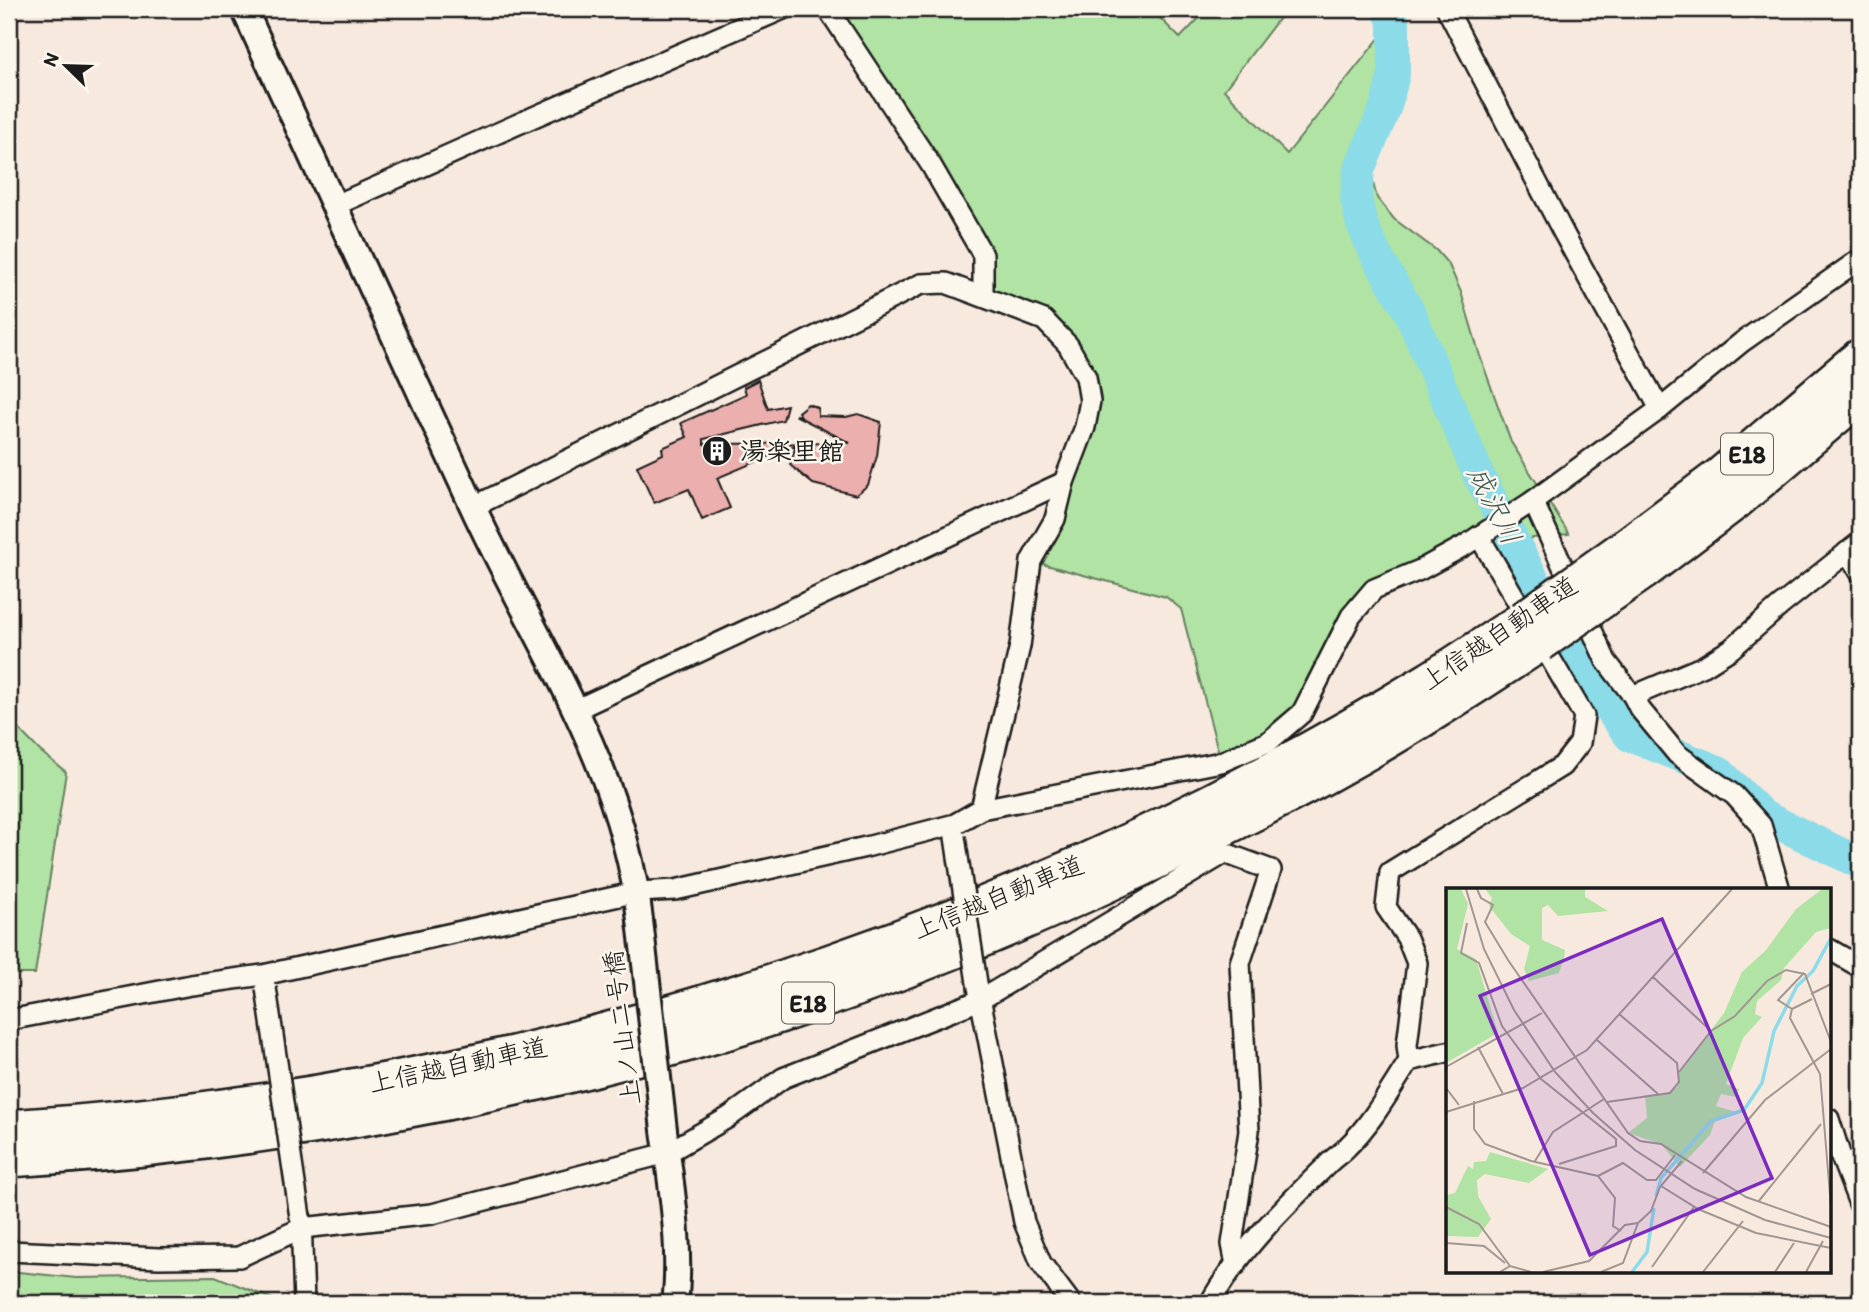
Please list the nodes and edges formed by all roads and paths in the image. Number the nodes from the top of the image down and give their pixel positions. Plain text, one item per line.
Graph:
1 (244, 9) edge
2 (783, 9) edge
3 (828, 9) edge
4 (1447, 9) edge
5 (337, 205) junction
6 (1860, 260) edge
7 (983, 295) junction
8 (1860, 358) edge
9 (1860, 395) edge
10 (1660, 409) junction
11 (1064, 482) junction
12 (1533, 502) junction
13 (473, 507) junction
14 (1479, 536) junction
15 (1854, 547) edge
16 (1636, 558) junction
17 (1860, 572) edge
18 (1531, 631) junction
19 (1633, 696) junction
20 (577, 709) junction
21 (981, 809) junction
22 (955, 831) junction
23 (1779, 888) edge
24 (637, 892) junction
25 (1830, 950) edge
26 (1860, 967) edge
27 (265, 981) junction
28 (978, 991) junction
29 (9, 1020) edge
30 (1446, 1052) edge
31 (1409, 1060) junction
32 (1830, 1122) edge
33 (9, 1129) edge
34 (666, 1141) junction
35 (9, 1158) edge
36 (1860, 1206) edge
37 (301, 1223) junction
38 (9, 1251) edge
39 (1236, 1265) junction
40 (304, 1303) edge
41 (675, 1303) edge
42 (1071, 1303) edge
43 (1210, 1303) edge

1 - 5 street, 上ノ山二号橋
2 - 5 street
3 - 7 street
4 - 10 street
5 - 13 street, 上ノ山二号橋
6 - 10 street
7 - 11 street
7 - 13 street
8 - 16 highway, 上信越自動車道 / E18
9 - 16 highway, 上信越自動車道 / E18
10 - 12 street
11 - 20 street
11 - 21 street
12 - 14 street
12 - 19 street
13 - 20 street, 上ノ山二号橋
14 - 21 street
14 - 31 street
15 - 17 street
15 - 19 street
16 - 18 highway, 上信越自動車道 / E18, bridge
18 - 33 highway, 上信越自動車道 / E18
18 - 35 highway, 上信越自動車道 / E18
19 - 23 street
20 - 24 street, 上ノ山二号橋
21 - 22 street
22 - 24 street
22 - 28 street, bridge
24 - 27 street
24 - 34 street, 上ノ山二号橋, bridge
25 - 26 street
27 - 29 street
27 - 37 street, bridge
28 - 34 street
28 - 39 street
28 - 42 street
30 - 31 street
31 - 39 street
32 - 36 street
34 - 37 street
34 - 41 street, 上ノ山二号橋
37 - 38 street
37 - 40 street
39 - 43 street

